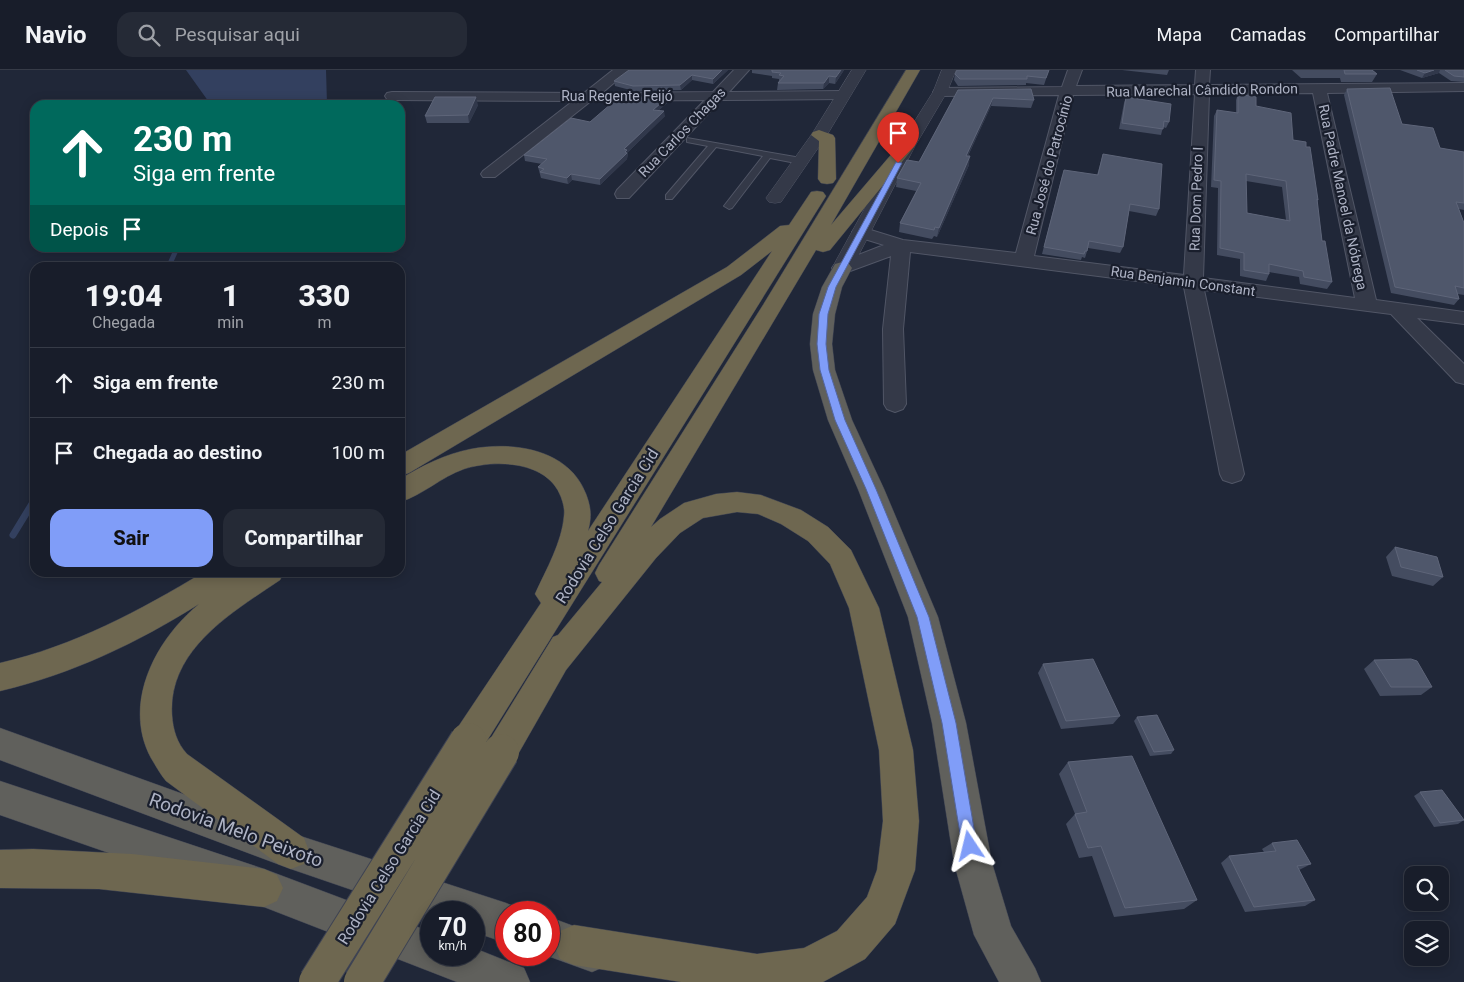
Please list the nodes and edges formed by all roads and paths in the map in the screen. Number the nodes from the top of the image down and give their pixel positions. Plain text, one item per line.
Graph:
1 (622, 70) edge
2 (742, 70) edge
3 (859, 70) edge
4 (896, 70) edge
5 (913, 70) edge
6 (948, 70) edge
7 (1075, 70) edge
8 (1203, 70) edge
9 (1391, 73) dead end
10 (1432, 88) junction
11 (1319, 89) junction
12 (1201, 90) junction
13 (940, 92) junction
14 (1067, 92) junction
15 (1459, 92) edge
16 (718, 95) junction
17 (842, 95) junction
18 (392, 96) dead end
19 (586, 97) junction
20 (819, 135) junction
21 (690, 140) dead end
22 (714, 144) junction
23 (908, 146) junction
24 (768, 155) junction
25 (801, 161) junction
26 (490, 174) dead end
27 (827, 179) junction
28 (623, 194) dead end
29 (668, 197) dead end
30 (774, 198) dead end
31 (729, 206) dead end
32 (803, 219) junction
33 (861, 232) junction
34 (901, 245) junction
35 (1024, 260) junction
36 (842, 268) junction
37 (1193, 282) junction
38 (774, 305) junction
39 (1367, 305) junction
40 (1397, 309) junction
41 (1464, 318) edge
42 (1464, 377) edge
43 (895, 404) dead end
44 (405, 463) edge
45 (1232, 474) dead end
46 (405, 489) edge
47 (219, 577) edge
48 (262, 577) edge
49 (541, 656) junction
50 (0, 677) edge
51 (0, 744) edge
52 (484, 747) junction
53 (0, 798) edge
54 (291, 851) junction
55 (0, 870) edge
56 (264, 888) junction
57 (439, 901) edge
58 (561, 941) edge
59 (420, 948) edge
60 (468, 966) edge
61 (317, 982) edge
62 (362, 982) edge
63 (510, 982) edge
64 (678, 982) edge
65 (1021, 982) edge

1 - 19 street
2 - 16 street, Rua Carlos Chagas
3 - 17 street
4 - 27 highway, Rodovia Celso Garcia Cid
5 - 38 highway, Rodovia Celso Garcia Cid
6 - 13 street
7 - 14 street, Rua José do Patrocínio
8 - 12 street, Rua Dom Pedro I
9 - 10 street
10 - 11 street, Rua Marechal Cândido Rondon
10 - 15 street, Rua Marechal Cândido Rondon
11 - 12 street, Rua Marechal Cândido Rondon
11 - 39 street, Rua Padre Manoel da Nóbrega
12 - 14 street, Rua Marechal Cândido Rondon
12 - 37 street, Rua Dom Pedro I
13 - 14 street, Rua Marechal Cândido Rondon
13 - 23 street
14 - 35 street, Rua José do Patrocínio
16 - 17 street, Rua Regente Feijó
16 - 19 street, Rua Regente Feijó
16 - 28 street, Rua Carlos Chagas
17 - 20 street
18 - 19 street, Rua Regente Feijó
19 - 26 street
20 - 25 street
20 - 27 highway
21 - 22 lane
22 - 24 lane
22 - 29 lane
23 - 33 street
23 - 38 highway
24 - 25 lane
24 - 31 lane
25 - 30 street
27 - 32 highway, Rodovia Celso Garcia Cid
32 - 44 highway
32 - 49 highway, Rodovia Celso Garcia Cid
33 - 34 street, Rua Benjamin Constant
33 - 36 street
34 - 35 street, Rua Benjamin Constant
34 - 36 street, Rua Benjamin Constant
34 - 43 street
35 - 37 street, Rua Benjamin Constant
36 - 65 highway
37 - 39 street, Rua Benjamin Constant
37 - 45 street, Rua Dom Pedro I
38 - 49 highway, Rodovia Celso Garcia Cid
39 - 40 street, Rua Benjamin Constant
40 - 41 street, Rua Benjamin Constant
40 - 42 street
46 - 49 highway
47 - 50 highway
48 - 54 highway
49 - 52 highway, Rodovia Celso Garcia Cid
49 - 58 highway
51 - 54 highway, Rodovia Melo Peixoto
52 - 61 highway, Rodovia Celso Garcia Cid, bridge
52 - 62 highway, Rodovia Celso Garcia Cid, bridge
53 - 56 highway
54 - 57 highway, Rodovia Melo Peixoto
55 - 56 highway
56 - 59 highway
58 - 64 highway
60 - 63 highway

